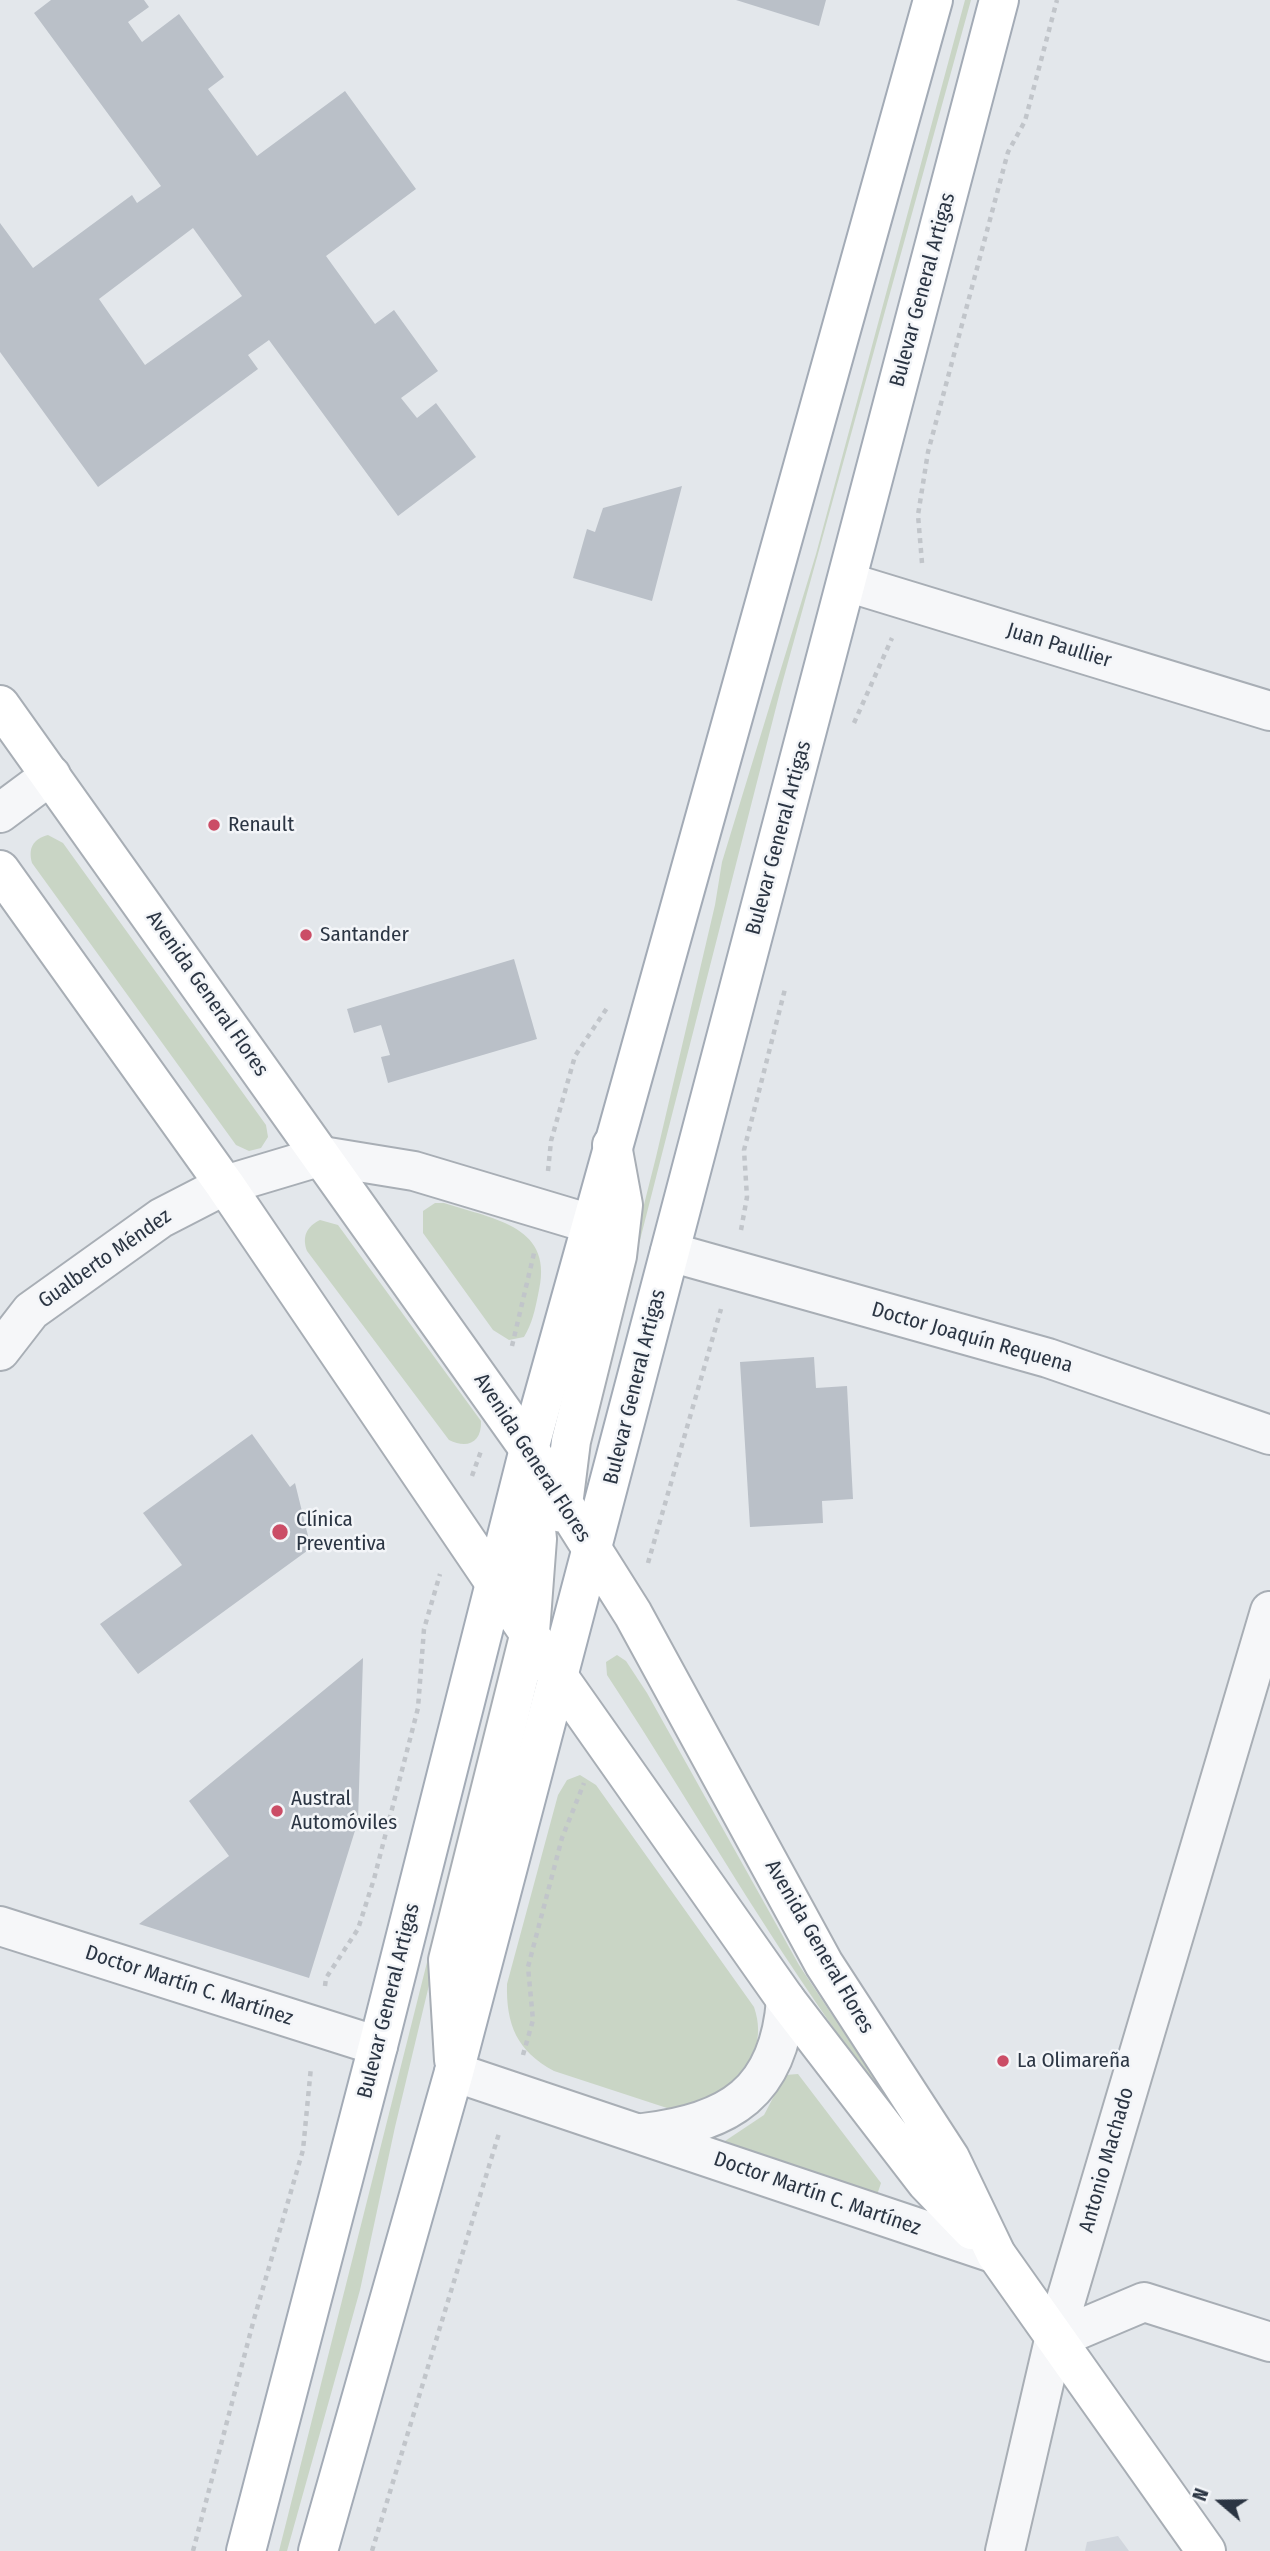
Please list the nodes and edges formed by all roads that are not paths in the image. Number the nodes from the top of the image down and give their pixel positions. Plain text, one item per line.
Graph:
1 (933, 0) edge
2 (999, 0) edge
3 (847, 582) junction
4 (0, 705) edge
5 (1270, 711) edge
6 (51, 775) junction
7 (0, 813) edge
8 (0, 870) edge
9 (612, 1145) junction
10 (322, 1156) junction
11 (225, 1185) junction
12 (591, 1224) junction
13 (670, 1252) junction
14 (0, 1351) edge
15 (1270, 1435) edge
16 (529, 1449) junction
17 (563, 1504) junction
18 (592, 1551) junction
19 (495, 1580) junction
20 (1270, 1611) edge
21 (530, 1632) junction
22 (558, 1676) junction
23 (0, 1926) edge
24 (786, 2000) junction
25 (378, 2046) junction
26 (454, 2072) junction
27 (638, 2133) junction
28 (996, 2254) junction
29 (1054, 2340) junction
30 (1270, 2342) edge
31 (246, 2551) edge
32 (318, 2551) edge
33 (1005, 2551) edge
34 (1206, 2551) edge

1 - 9 main road, Bulevar General Artigas
2 - 3 main road, Bulevar General Artigas
3 - 5 street, Juan Paullier
3 - 13 main road, Bulevar General Artigas
4 - 6 main road, Avenida General Flores
6 - 7 street
6 - 10 main road, Avenida General Flores
8 - 11 main road, Avenida General Flores
9 - 12 main road, Bulevar General Artigas
9 - 17 main road, Bulevar General Artigas
10 - 11 street
10 - 12 street
10 - 16 main road, Avenida General Flores
11 - 14 street, Gualberto Méndez
11 - 19 main road, Avenida General Flores
12 - 16 main road, Bulevar General Artigas
13 - 15 street, Doctor Joaquín Requena
13 - 18 main road, Bulevar General Artigas
16 - 17 main road, Avenida General Flores
16 - 19 main road, Bulevar General Artigas
16 - 21 main road, Bulevar General Artigas
17 - 18 main road, Avenida General Flores
17 - 22 main road, Bulevar General Artigas
18 - 22 main road, Bulevar General Artigas
18 - 28 main road, Avenida General Flores
19 - 21 main road, Avenida General Flores
19 - 25 main road, Bulevar General Artigas
20 - 29 street, Antonio Machado
21 - 22 main road, Avenida General Flores
21 - 26 main road, Bulevar General Artigas
22 - 24 main road, Avenida General Flores
22 - 26 main road, Bulevar General Artigas
23 - 25 street, Doctor Martín C. Martínez
24 - 27 street, Doctor Martín C. Martínez
24 - 28 main road, Avenida General Flores
25 - 31 main road, Bulevar General Artigas
26 - 27 street, Doctor Martín C. Martínez
26 - 32 main road, Bulevar General Artigas
27 - 28 street, Doctor Martín C. Martínez
28 - 29 main road, Avenida General Flores
29 - 30 street
29 - 33 street, Antonio Machado
29 - 34 main road, Avenida General Flores

